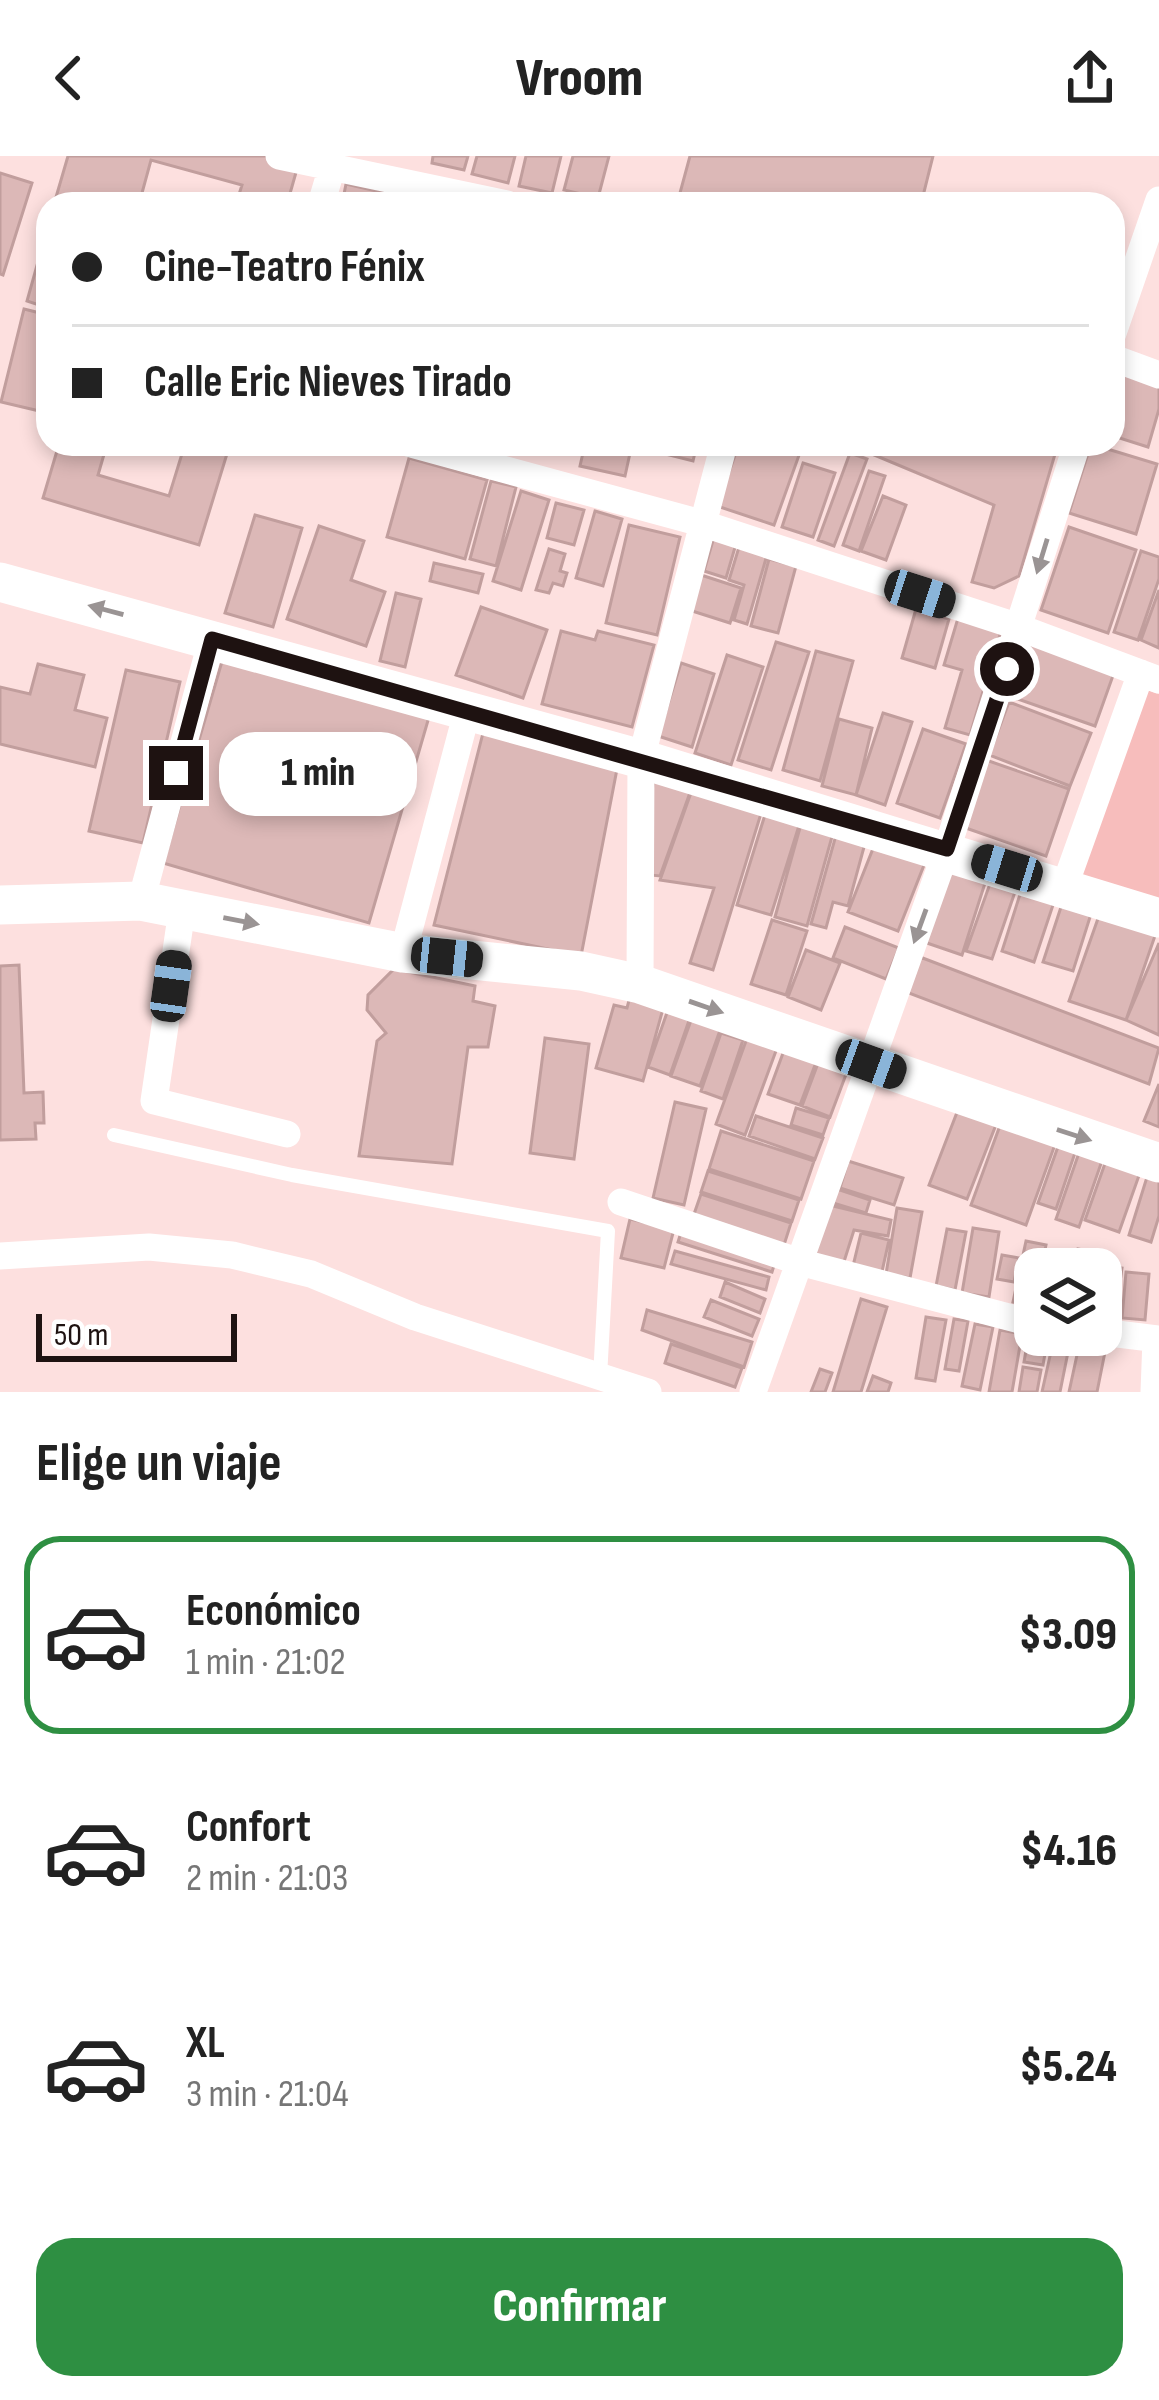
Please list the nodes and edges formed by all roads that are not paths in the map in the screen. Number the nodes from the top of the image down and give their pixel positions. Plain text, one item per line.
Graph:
1 (279, 156) edge
2 (333, 164) junction
3 (325, 192) edge
4 (451, 192) edge
5 (1159, 200) edge
6 (1125, 298) edge
7 (1125, 362) edge
8 (1159, 375) edge
9 (460, 456) edge
10 (721, 456) edge
11 (1073, 456) edge
12 (701, 523) junction
13 (0, 582) edge
14 (1020, 628) junction
15 (212, 639) junction
16 (1150, 676) edge
17 (467, 712) junction
18 (640, 758) junction
19 (947, 849) junction
20 (1065, 885) junction
21 (141, 902) junction
22 (0, 905) edge
23 (182, 910) junction
24 (1159, 918) edge
25 (403, 953) junction
26 (640, 984) junction
27 (871, 1064) junction
28 (287, 1134) dead end
29 (114, 1135) dead end
30 (1159, 1163) edge
31 (621, 1202) dead end
32 (0, 1256) edge
33 (803, 1263) junction
34 (1014, 1318) edge
35 (1122, 1335) edge
36 (1158, 1339) edge
37 (600, 1377) junction
38 (648, 1392) edge
39 (753, 1392) edge
40 (1154, 1392) edge

1 - 2 street
2 - 3 street
2 - 4 street
5 - 6 street
7 - 8 street
9 - 12 street
10 - 12 street
11 -> 14 street
12 - 14 street
12 - 18 street
15 -> 13 street
14 - 16 street
14 - 19 street
15 - 17 street
15 - 21 street
16 - 20 street
17 - 18 street
17 - 25 street
18 - 19 street
18 - 26 street
19 - 20 street
19 -> 27 street
20 - 24 street
21 - 22 street
21 - 23 street
23 -> 25 street
23 - 28 street
25 - 26 street
26 -> 27 street
27 -> 30 street
27 - 33 street
29 - 37 lane
31 - 33 street
32 - 37 street
33 - 34 street
33 - 39 street
35 - 36 street
36 - 40 street
37 - 38 street

